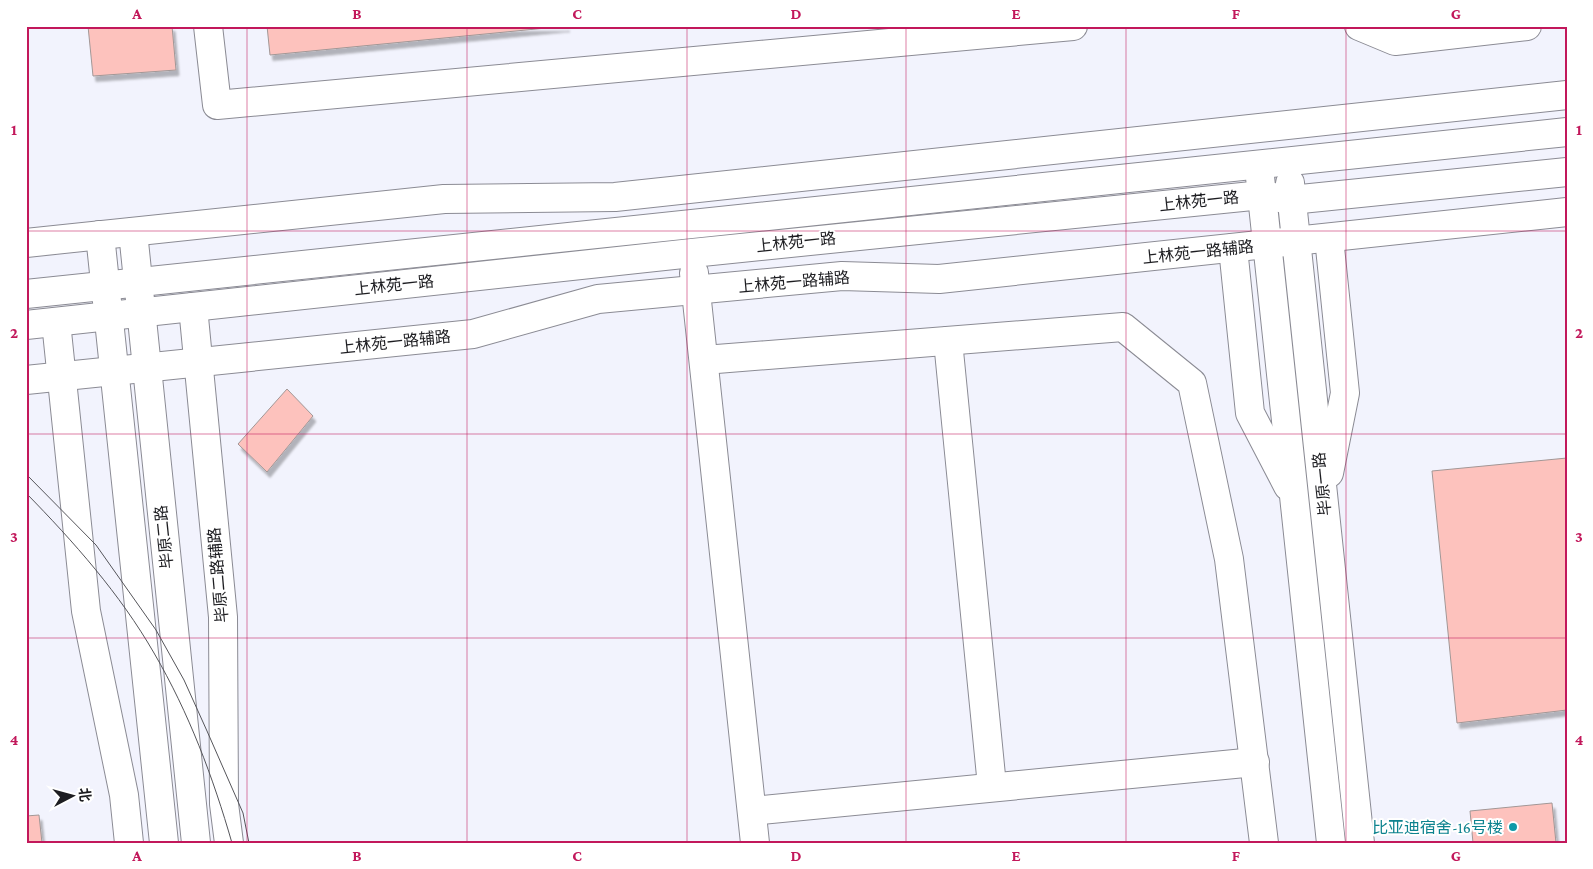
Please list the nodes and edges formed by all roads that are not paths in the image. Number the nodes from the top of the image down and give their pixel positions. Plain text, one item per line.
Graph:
1 (208, 26) edge
2 (1073, 26) edge
3 (1359, 26) edge
4 (1527, 26) edge
5 (1567, 95) edge
6 (1283, 126) junction
7 (1254, 128) junction
8 (1567, 132) edge
9 (1287, 162) junction
10 (1258, 164) junction
11 (1567, 172) edge
12 (684, 190) junction
13 (1262, 195) junction
14 (1292, 200) junction
15 (1567, 212) edge
16 (689, 225) junction
17 (133, 232) junction
18 (100, 235) junction
19 (1329, 238) junction
20 (1296, 242) junction
21 (26, 243) edge
22 (1267, 244) junction
23 (1233, 248) junction
24 (692, 253) junction
25 (138, 282) junction
26 (105, 286) junction
27 (696, 290) junction
28 (26, 294) edge
29 (193, 307) junction
30 (141, 313) junction
31 (109, 316) junction
32 (56, 322) junction
33 (26, 325) edge
34 (948, 341) junction
35 (704, 360) junction
36 (198, 362) junction
37 (147, 368) junction
38 (114, 372) junction
39 (61, 376) junction
40 (26, 380) edge
41 (1294, 499) junction
42 (1323, 499) junction
43 (1255, 762) junction
44 (992, 786) junction
45 (752, 811) junction
46 (129, 843) edge
47 (164, 843) edge
48 (196, 843) edge
49 (229, 843) edge
50 (755, 843) edge
51 (1264, 843) edge
52 (1331, 843) edge
53 (1360, 843) edge

1 - 2 street
3 - 4 street
5 - 6 street
6 - 7 street
6 - 9 street, 毕原一路
7 - 10 street, 毕原一路
7 - 12 street
8 - 9 street, 上林苑一路
9 - 10 street, 上林苑一路
9 - 14 street, 毕原一路
10 - 13 street, 毕原一路
10 - 16 street, 上林苑一路
11 - 14 street, 上林苑一路
12 - 16 street
12 - 17 street
13 - 14 street, 上林苑一路
13 - 22 street, 毕原一路
13 - 24 street, 上林苑一路
14 - 20 street, 毕原一路
15 - 19 street, 上林苑一路辅路
16 - 24 street
16 - 25 street, 上林苑一路
17 - 18 street
17 - 25 street, 毕原二路
18 - 21 street
18 - 26 street, 毕原二路
19 - 20 street, 上林苑一路辅路
19 - 42 street
20 - 22 street, 上林苑一路辅路
20 - 42 street, 毕原一路
22 - 23 street, 上林苑一路辅路
22 - 41 street, 毕原一路
23 - 27 street, 上林苑一路辅路
23 - 41 street
24 - 27 street
24 - 29 street, 上林苑一路
25 - 26 street, 上林苑一路
25 - 30 street, 毕原二路
26 - 28 street, 上林苑一路
26 - 31 street, 毕原二路
27 - 35 street
27 - 36 street, 上林苑一路辅路
29 - 30 street, 上林苑一路
29 - 36 street, 毕原二路辅路
30 - 31 street, 上林苑一路
30 - 37 street, 毕原二路
31 - 32 street, 上林苑一路
31 - 38 street, 毕原二路
32 - 33 street, 上林苑一路
32 - 39 street
34 - 35 street
34 - 43 street
34 - 44 street
35 - 45 street
36 - 37 street, 上林苑一路辅路
36 - 49 street, 毕原二路辅路
37 - 38 street, 上林苑一路辅路
37 - 48 street, 毕原二路
38 - 39 street, 上林苑一路辅路
38 - 47 street, 毕原二路
39 - 40 street, 上林苑一路辅路
39 - 46 street
41 - 52 street, 毕原一路
42 - 53 street, 毕原一路
43 - 44 street
43 - 51 street
44 - 45 street
45 - 50 street

